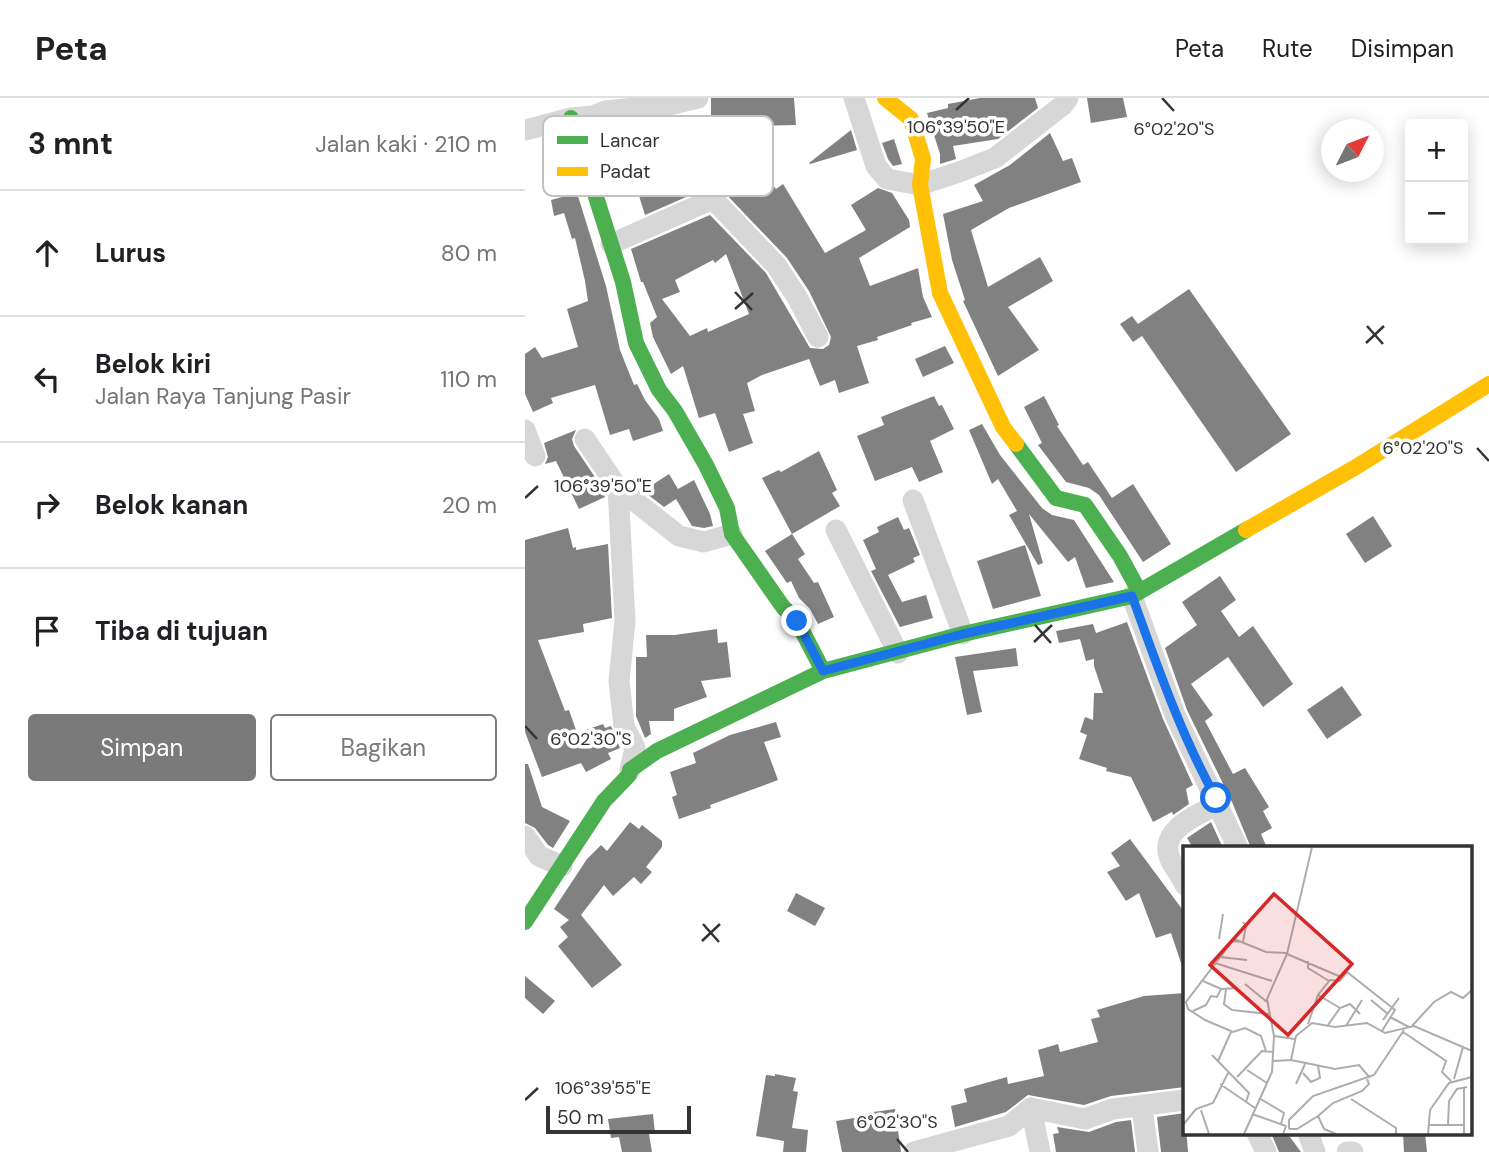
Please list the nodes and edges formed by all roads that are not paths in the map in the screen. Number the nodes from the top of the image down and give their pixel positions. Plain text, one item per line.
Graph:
1 (698, 98) edge
2 (854, 98) edge
3 (885, 98) edge
4 (1068, 98) edge
5 (644, 107) junction
6 (593, 116) edge
7 (648, 116) edge
8 (543, 125) edge
9 (525, 130) edge
10 (920, 185) junction
11 (596, 196) edge
12 (711, 196) edge
13 (713, 199) junction
14 (611, 244) junction
15 (818, 337) dead end
16 (1489, 384) edge
17 (525, 430) edge
18 (585, 439) dead end
19 (535, 456) dead end
20 (618, 488) junction
21 (913, 500) dead end
22 (836, 530) dead end
23 (732, 534) junction
24 (1135, 593) junction
25 (963, 634) junction
26 (898, 653) junction
27 (823, 671) junction
28 (630, 770) junction
29 (1218, 804) junction
30 (525, 836) edge
31 (1237, 846) edge
32 (562, 866) junction
33 (1183, 881) edge
34 (525, 922) edge
35 (1183, 1100) edge
36 (1142, 1107) junction
37 (1031, 1108) junction
38 (1257, 1134) edge
39 (1308, 1134) edge
40 (966, 1144) edge
41 (914, 1152) edge
42 (1040, 1152) edge
43 (1148, 1152) edge
44 (1266, 1152) edge
45 (1315, 1152) edge
46 (1347, 1152) edge
47 (1353, 1152) edge

1 - 5 street
2 - 10 street
3 - 10 street
4 - 10 street
5 - 6 street
5 - 7 street
8 - 9 street
10 - 24 street
11 - 14 street
12 - 13 street
13 - 14 street
13 - 15 street
14 - 23 street
16 - 24 street
17 - 19 street
18 - 20 street
20 - 23 street
20 - 28 street
21 - 25 street
22 - 26 street
23 - 27 street
24 - 25 street
24 - 29 street
25 - 26 street
26 - 27 street
27 - 28 street
28 - 32 street
29 - 31 street
29 - 33 street
30 - 32 street
32 - 34 street
35 - 36 street
36 - 37 street
36 - 43 street
37 - 40 street
37 - 42 street
38 - 44 street
39 - 45 street
40 - 41 street
46 - 47 street

